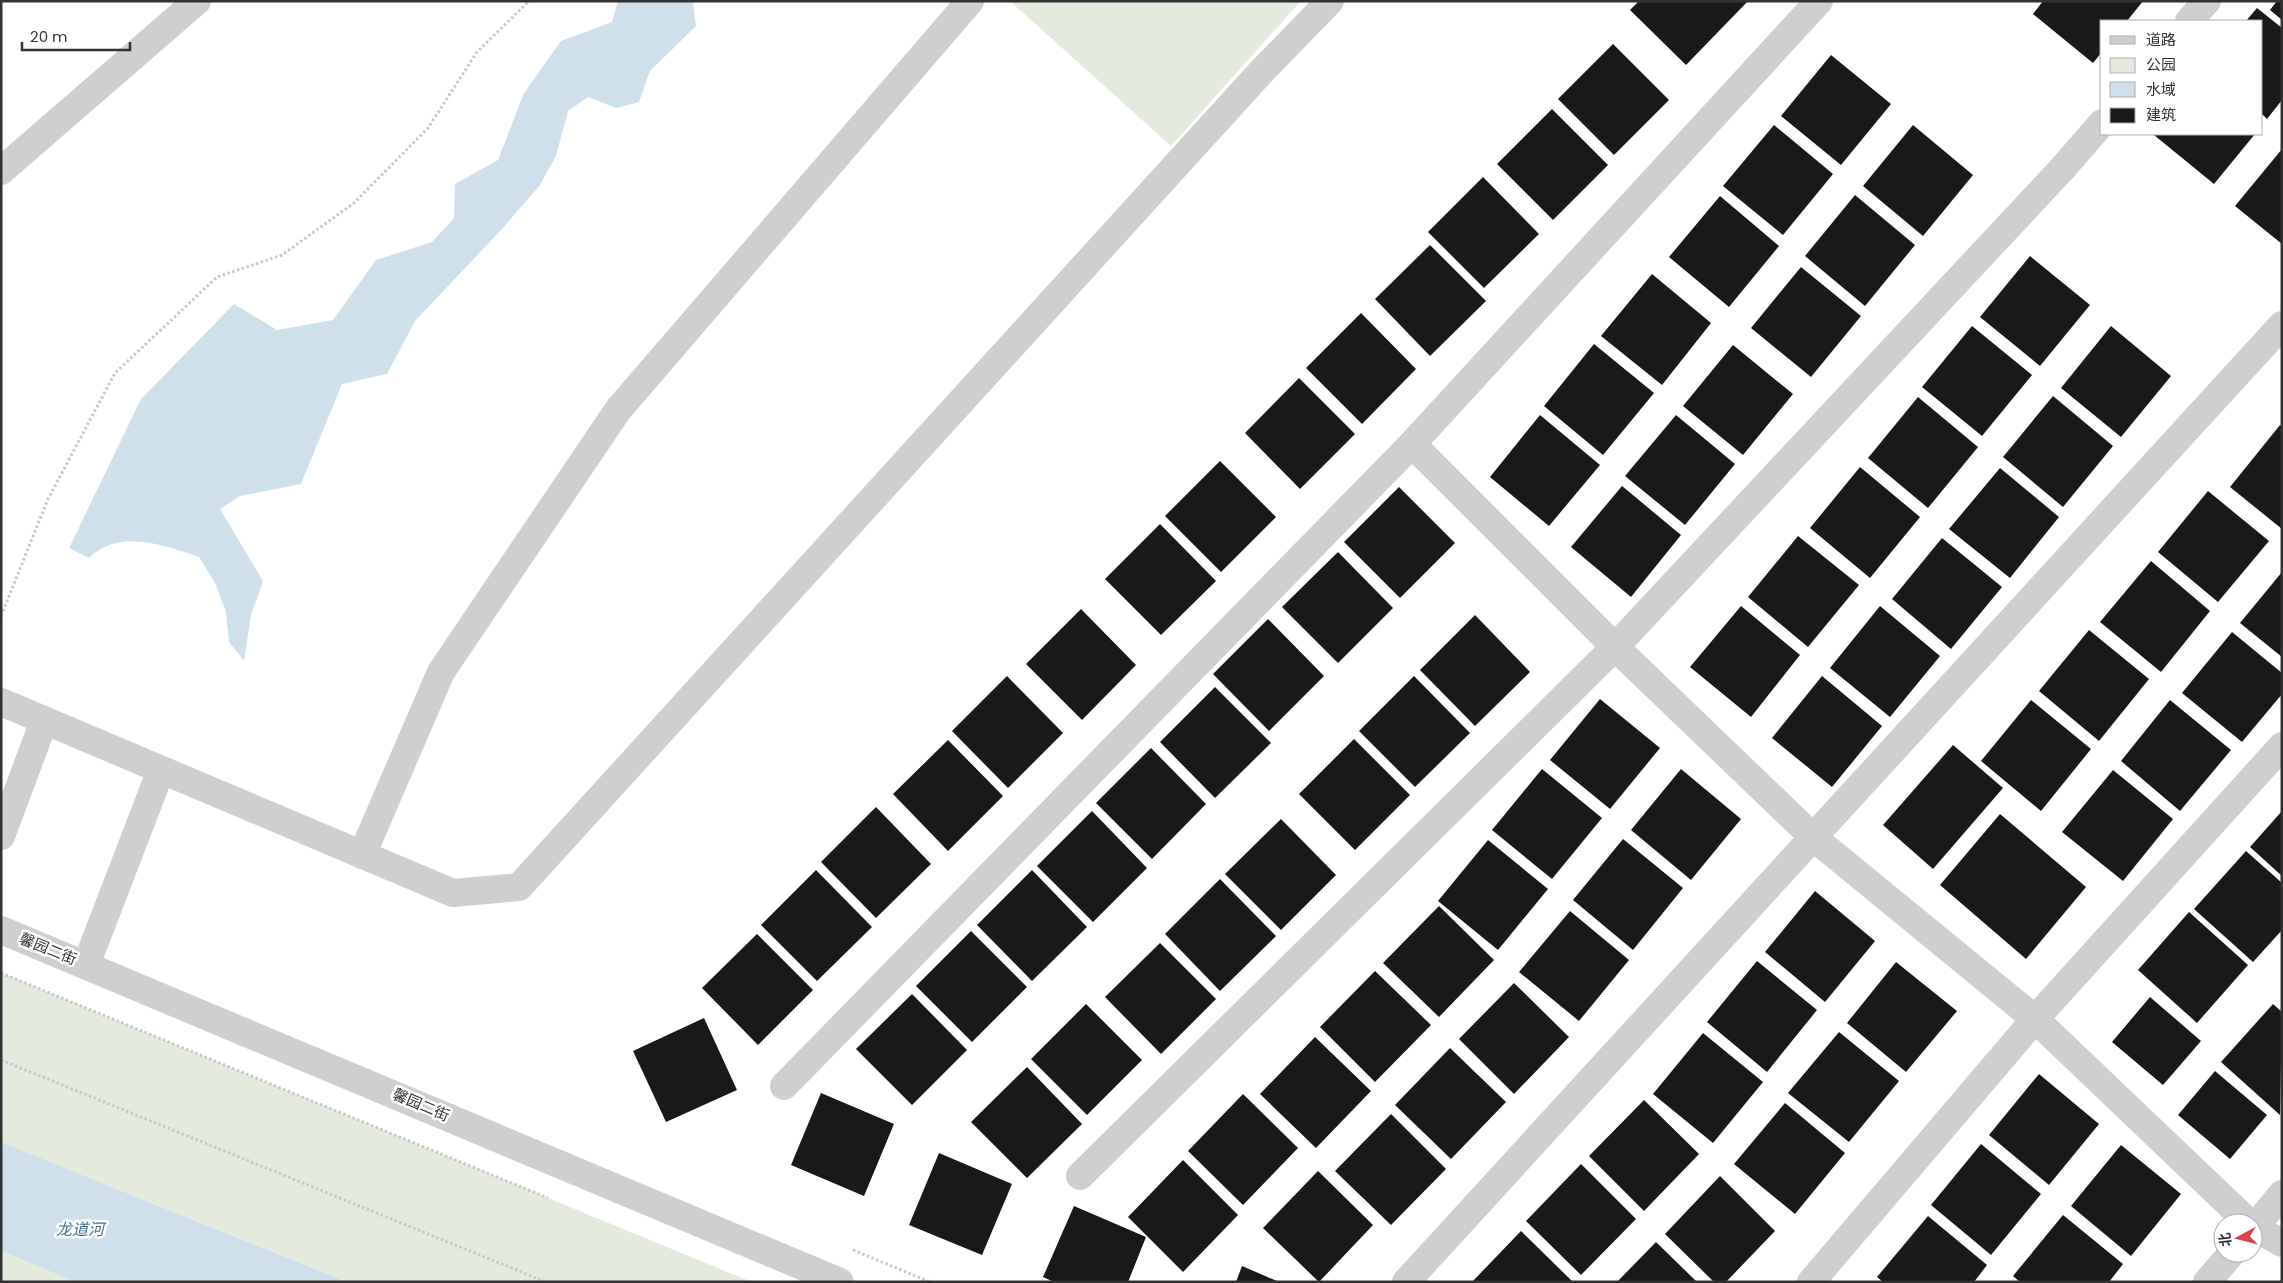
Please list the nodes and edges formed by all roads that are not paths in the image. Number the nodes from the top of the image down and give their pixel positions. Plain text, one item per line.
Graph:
1 (197, 1) edge
2 (970, 1) edge
3 (1330, 1) edge
4 (1819, 1) edge
5 (2207, 1) edge
6 (2190, 20) edge
7 (2100, 124) edge
8 (1, 171) edge
9 (2282, 325) edge
10 (1412, 444) junction
11 (1616, 647) junction
12 (1, 702) edge
13 (44, 721) junction
14 (2282, 746) edge
15 (161, 770) junction
16 (1, 836) edge
17 (1814, 838) junction
18 (362, 855) junction
19 (1, 930) edge
20 (86, 965) junction
21 (2035, 1019) junction
22 (784, 1086) dead end
23 (1080, 1176) dead end
24 (2282, 1194) edge
25 (2237, 1213) edge
26 (2263, 1215) edge
27 (2263, 1233) edge
28 (2282, 1243) edge
29 (2223, 1263) edge
30 (840, 1282) edge
31 (1406, 1282) edge
32 (1811, 1282) edge
33 (2207, 1282) edge

1 - 8 street
2 - 18 street
3 - 18 street
4 - 10 street
5 - 6 street
7 - 11 street
9 - 17 street
10 - 11 street
10 - 22 street
11 - 17 street
11 - 23 street
12 - 13 street
13 - 15 street
13 - 16 street
14 - 21 street
15 - 18 street
15 - 20 street
17 - 21 street
17 - 31 street
19 - 20 street, 馨园二街
20 - 30 street, 馨园二街
21 - 25 street
21 - 32 street
24 - 26 street
27 - 28 street
29 - 33 street

